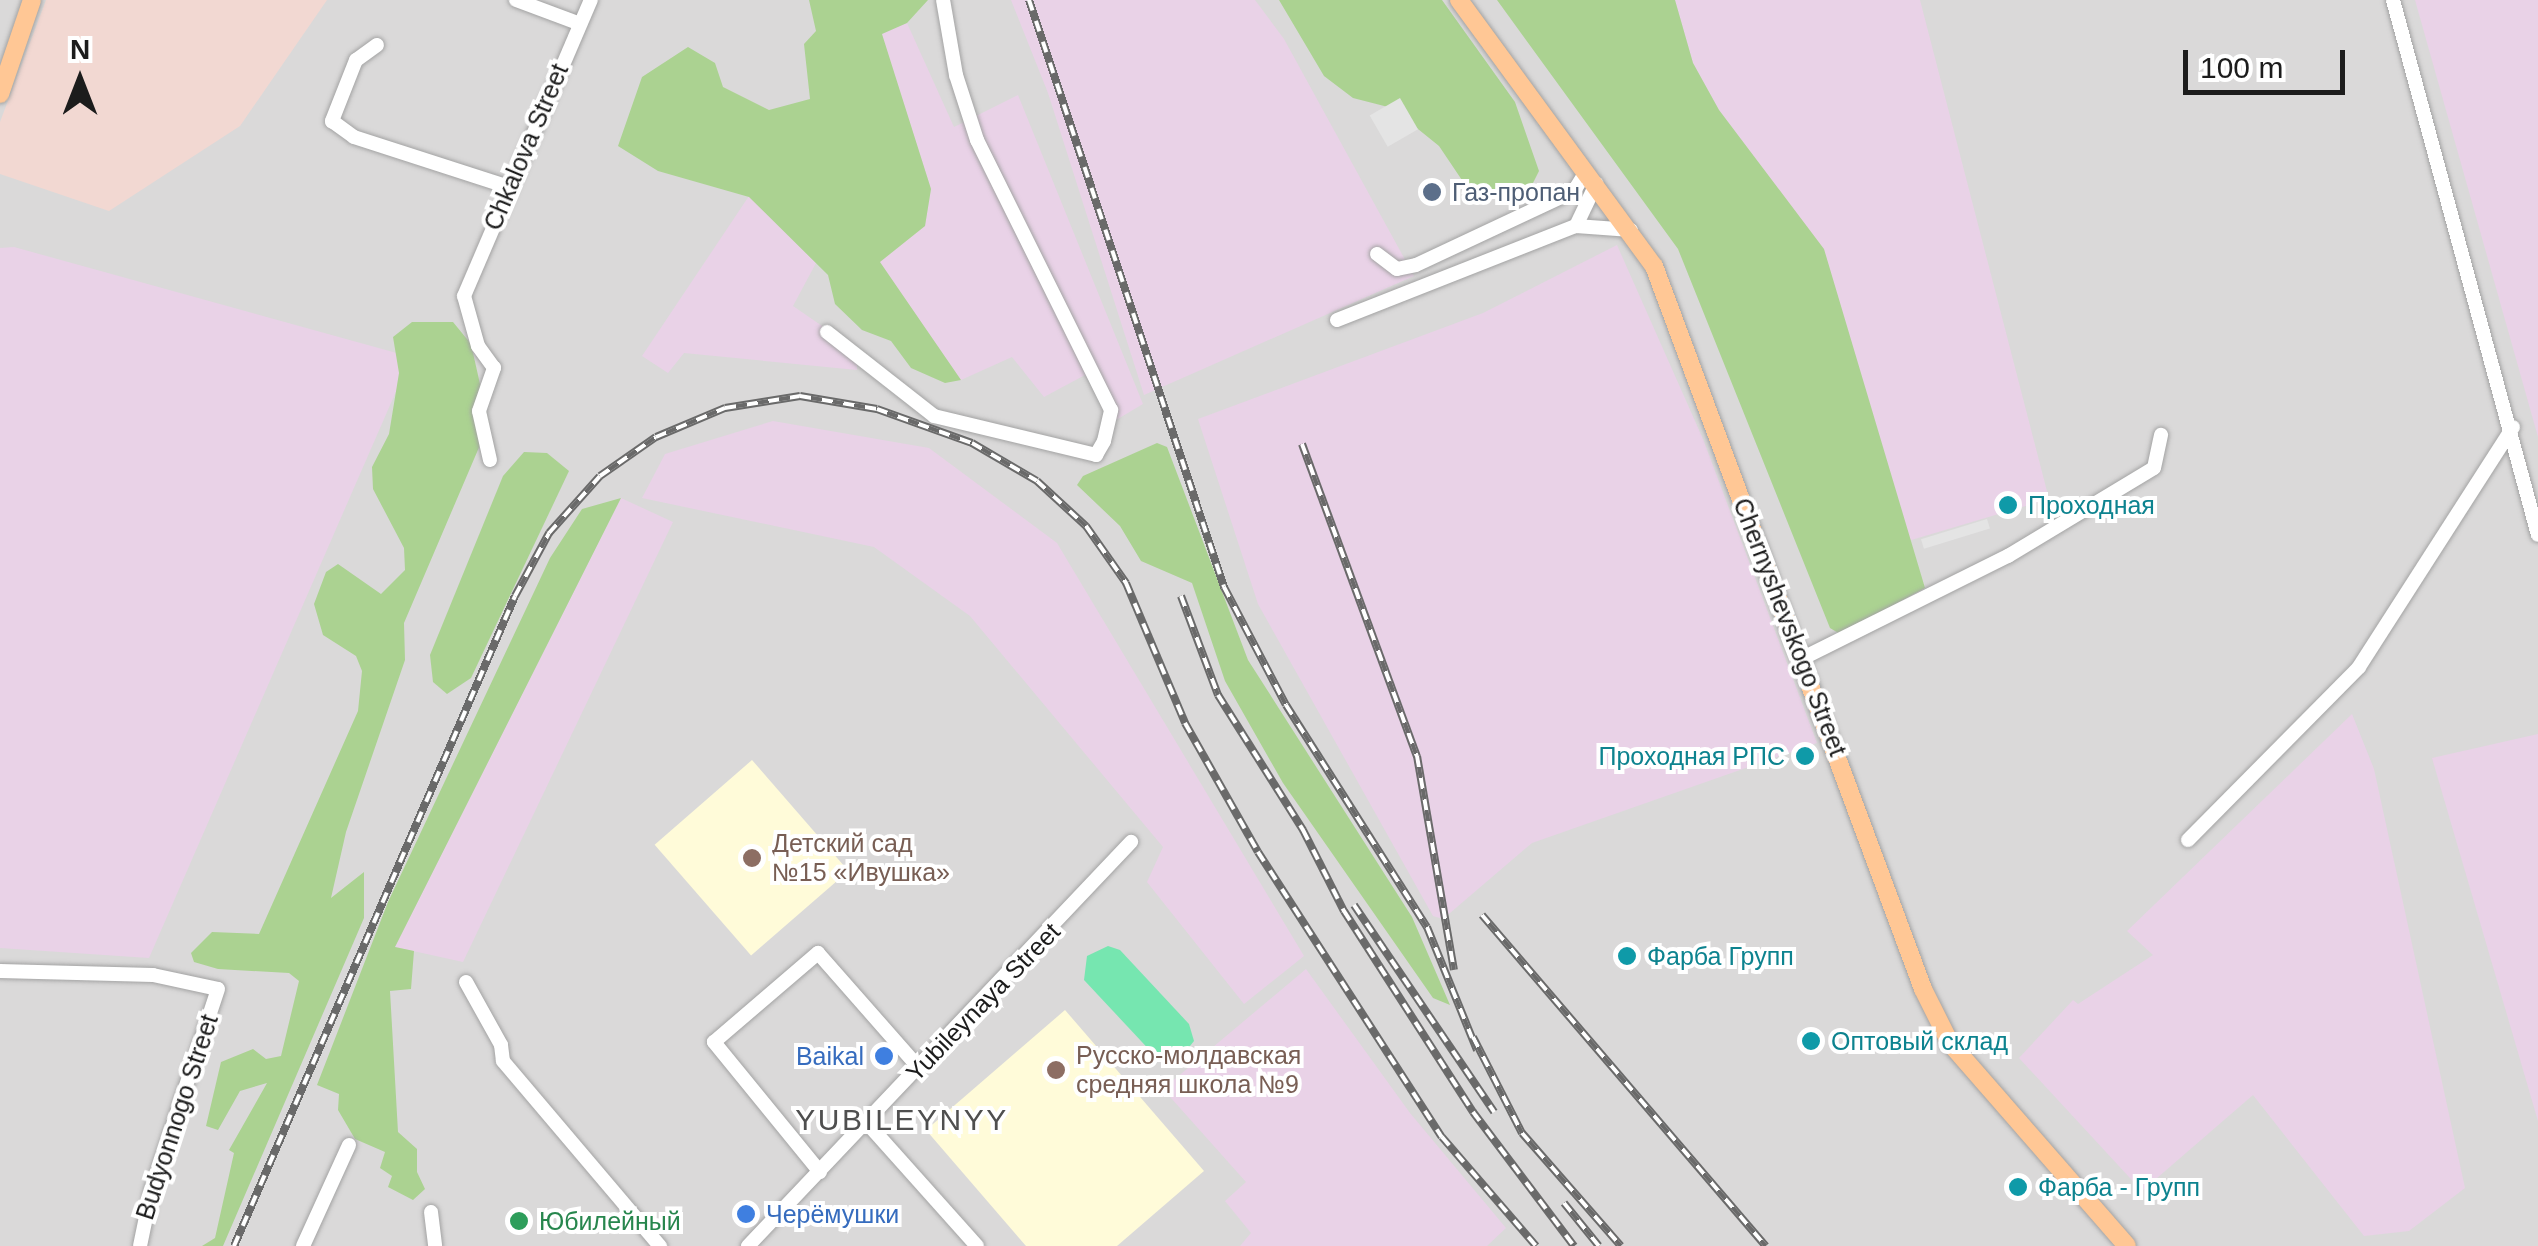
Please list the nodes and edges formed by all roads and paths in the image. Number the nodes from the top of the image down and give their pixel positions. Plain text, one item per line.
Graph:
1 (32, 0) edge
2 (516, 0) edge
3 (592, 0) edge
4 (943, 0) edge
5 (1458, 0) edge
6 (2392, 0) edge
7 (578, 23) junction
8 (378, 45) dead end
9 (0, 94) edge
10 (1591, 178) junction
11 (509, 187) junction
12 (1576, 226) junction
13 (1632, 230) junction
14 (1376, 254) dead end
15 (1338, 320) dead end
16 (828, 332) dead end
17 (2513, 426) junction
18 (2161, 435) dead end
19 (490, 460) dead end
20 (2538, 534) edge
21 (1804, 658) junction
22 (2188, 840) dead end
23 (1132, 842) dead end
24 (0, 971) edge
25 (466, 982) dead end
26 (919, 1068) junction
27 (867, 1124) junction
28 (350, 1145) dead end
29 (820, 1172) junction
30 (431, 1212) dead end
31 (140, 1246) edge
32 (303, 1246) edge
33 (435, 1246) edge
34 (660, 1246) edge
35 (748, 1246) edge
36 (977, 1246) edge
37 (2127, 1246) edge

1 - 9 main road
2 - 7 street
3 - 7 street, Chkalova Street
4 - 16 street
5 - 10 main road, Chernyshevskogo Street
6 - 17 street
7 - 11 street, Chkalova Street
8 - 11 street
10 - 12 street
10 - 13 main road, Chernyshevskogo Street
10 - 14 street
11 - 19 street, Chkalova Street
12 - 13 street
12 - 15 street
13 - 21 main road, Chernyshevskogo Street
17 - 20 street
17 - 22 street
18 - 21 street
21 - 37 main road, Chernyshevskogo Street
23 - 26 street, Yubileynaya Street
24 - 31 street, Budyonnogo Street
25 - 34 street
26 - 27 street, Yubileynaya Street
26 - 29 street
27 - 29 street, Yubileynaya Street
27 - 36 street
28 - 32 street
29 - 35 street, Yubileynaya Street
30 - 33 street

